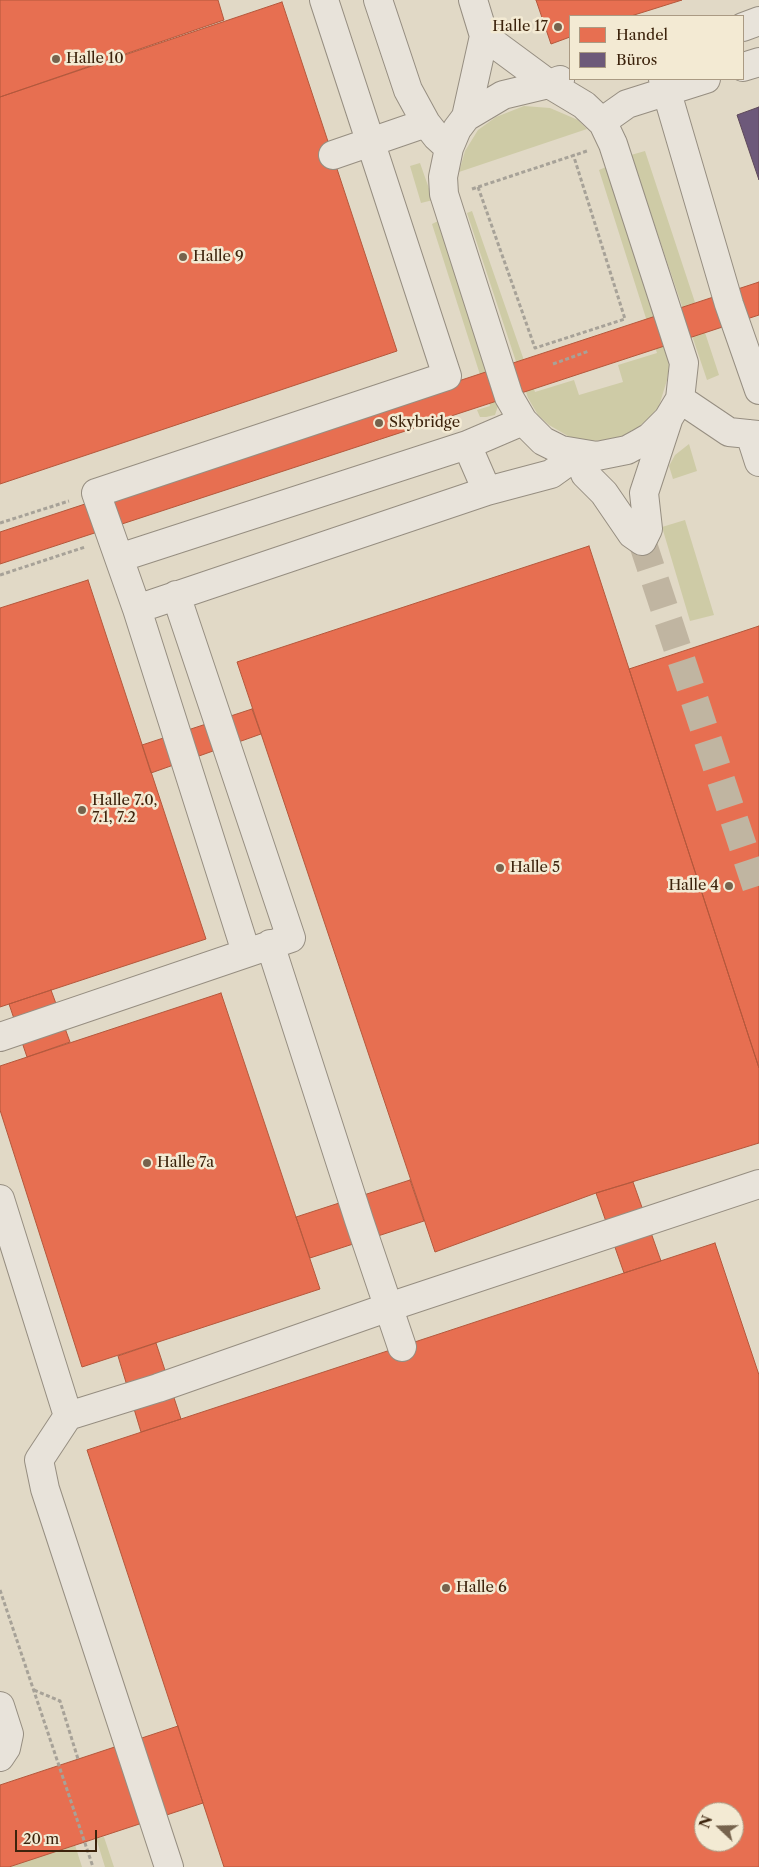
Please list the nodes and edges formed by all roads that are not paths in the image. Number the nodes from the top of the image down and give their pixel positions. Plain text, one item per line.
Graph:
1 (324, 0) edge
2 (378, 0) edge
3 (473, 0) edge
4 (759, 21) edge
5 (744, 27) edge
6 (484, 36) junction
7 (759, 62) edge
8 (744, 67) edge
9 (560, 80) edge
10 (699, 80) edge
11 (665, 85) edge
12 (466, 117) junction
13 (426, 123) junction
14 (608, 134) junction
15 (369, 142) junction
16 (449, 148) junction
17 (333, 155) dead end
18 (759, 390) edge
19 (674, 409) junction
20 (523, 421) junction
21 (754, 434) edge
22 (467, 445) junction
23 (579, 454) junction
24 (759, 462) edge
25 (487, 491) junction
26 (115, 548) junction
27 (176, 594) junction
28 (137, 609) junction
29 (258, 948) junction
30 (0, 1037) edge
31 (759, 1184) edge
32 (0, 1199) edge
33 (389, 1307) junction
34 (402, 1347) dead end
35 (68, 1416) junction
36 (0, 1706) edge
37 (0, 1757) edge
38 (169, 1867) edge

1 - 15 lane
2 - 13 lane
3 - 6 lane
4 - 5 lane
6 - 9 lane
6 - 12 lane
7 - 8 lane
9 - 12 lane
9 - 14 lane
10 - 11 lane
11 - 14 lane
11 - 18 lane
12 - 16 lane
13 - 15 lane
13 - 16 lane
14 - 19 lane
15 - 17 lane
15 - 26 lane
16 - 20 lane
19 - 21 lane
19 - 23 lane
19 - 23 lane
20 - 22 lane
20 - 23 lane
21 - 24 lane
22 - 25 lane
22 - 26 lane
23 - 25 lane
25 - 27 lane
26 - 28 lane
27 - 28 lane
27 - 29 lane
28 - 29 lane
29 - 30 lane
29 - 33 lane
31 - 33 lane
32 - 35 lane
33 - 34 lane
33 - 35 lane
35 - 38 lane
36 - 37 lane

